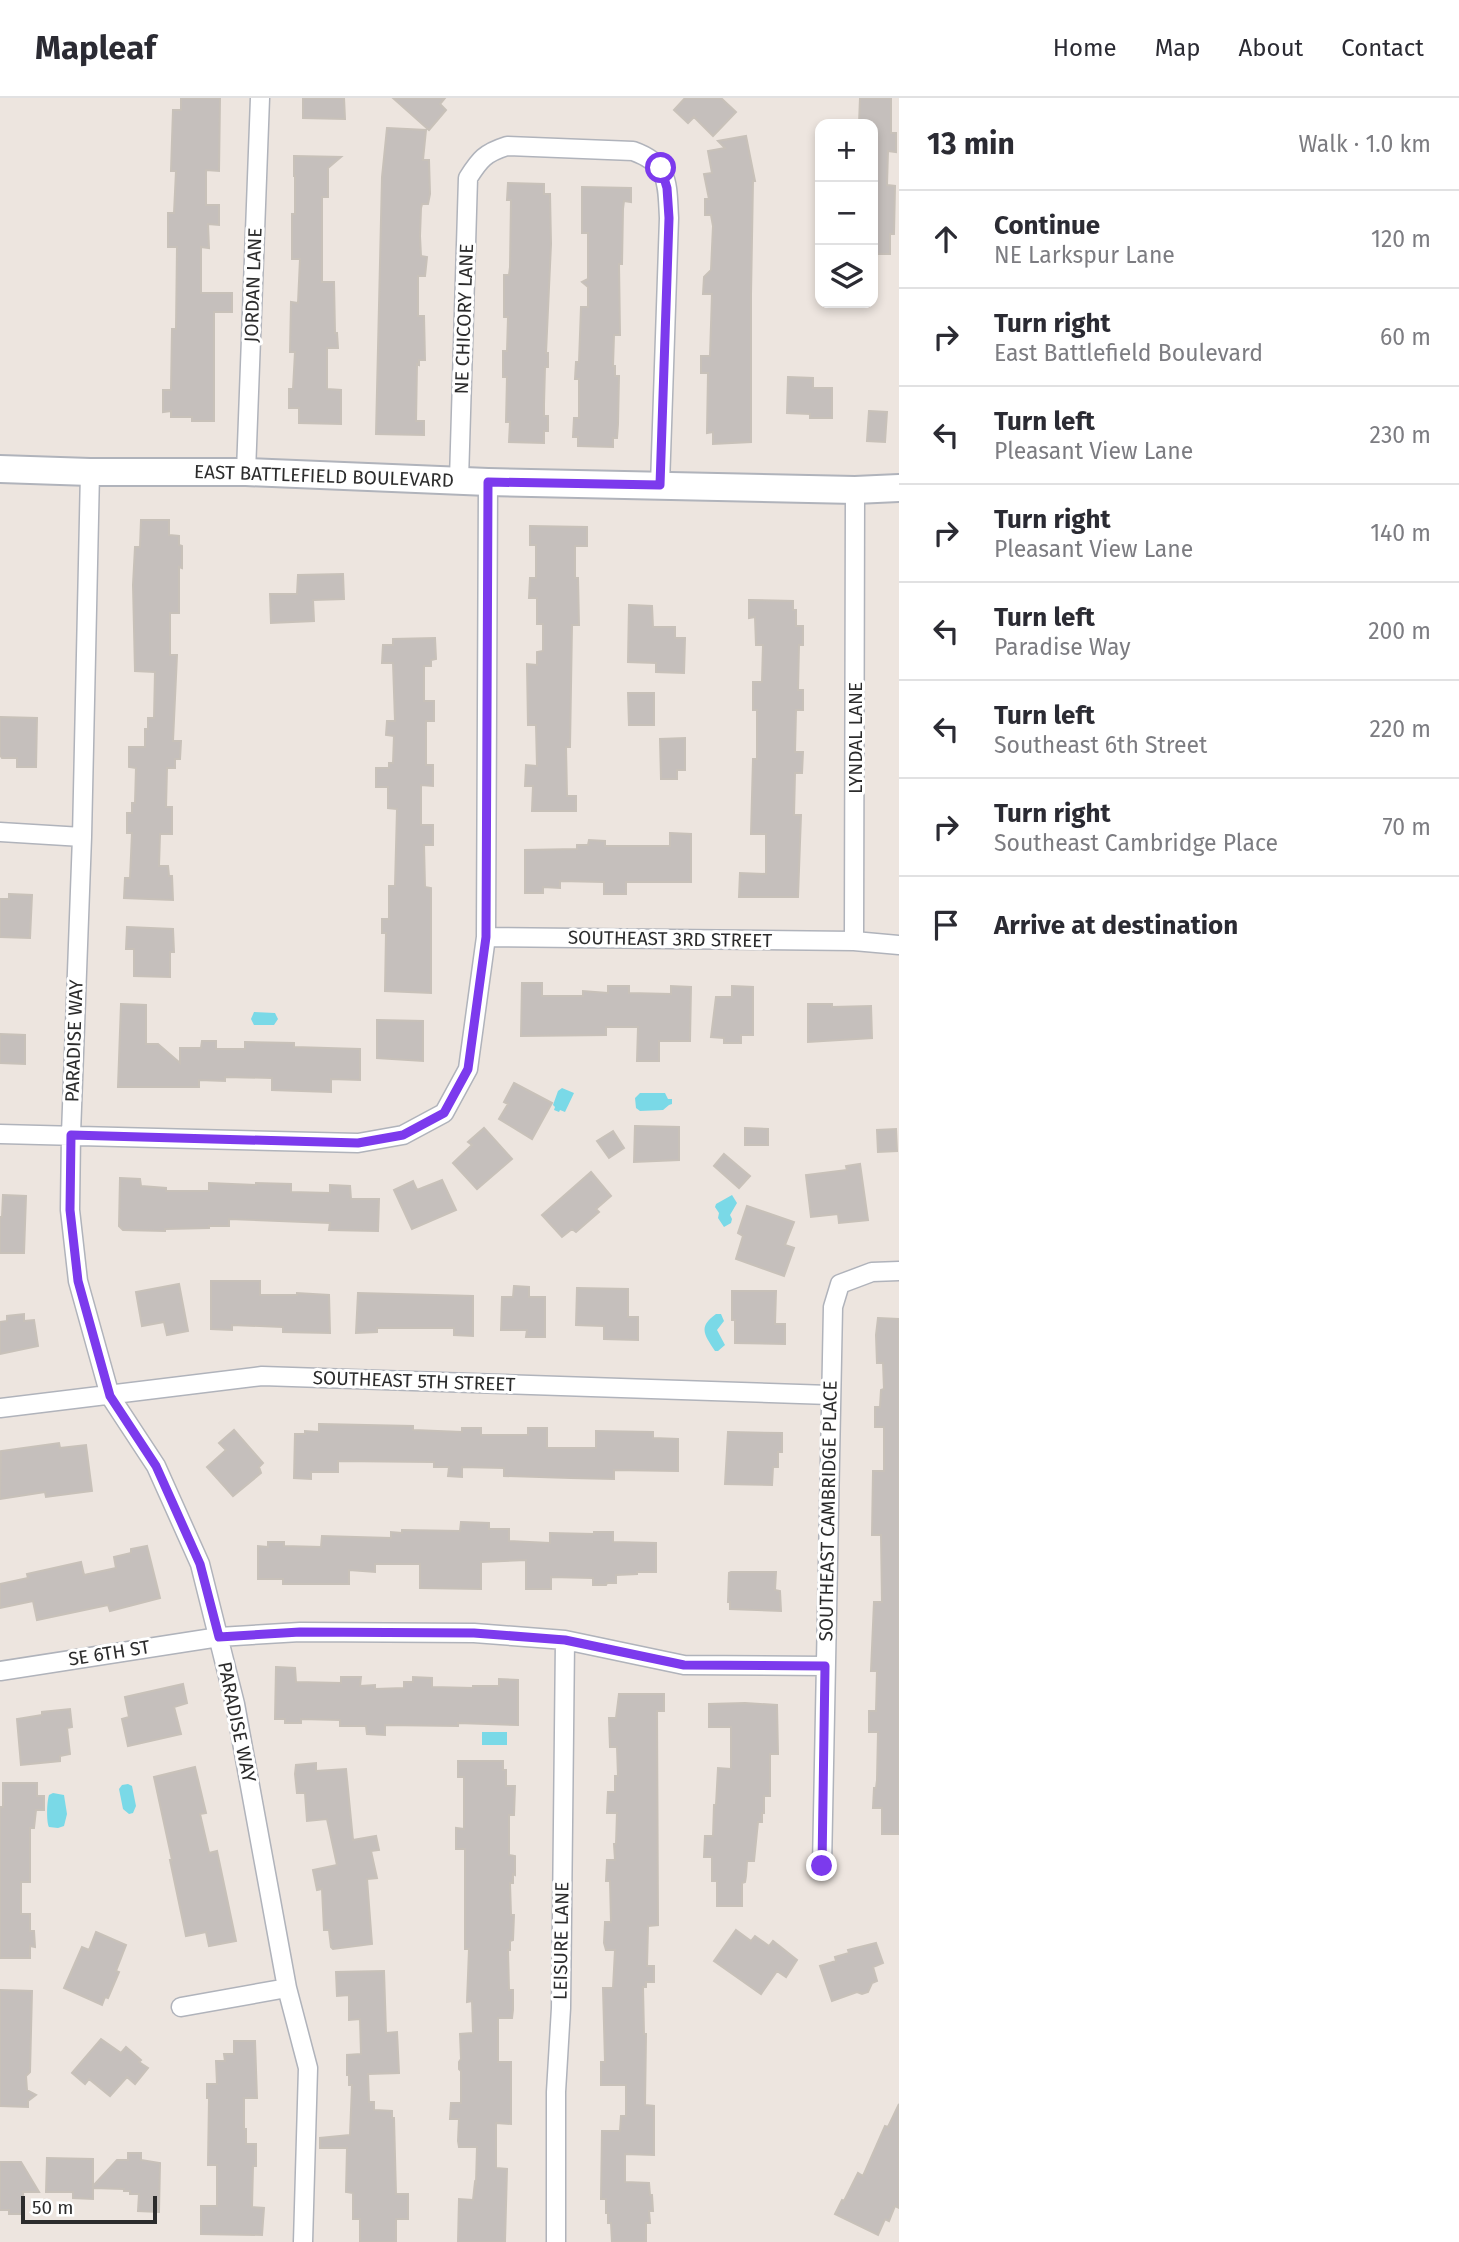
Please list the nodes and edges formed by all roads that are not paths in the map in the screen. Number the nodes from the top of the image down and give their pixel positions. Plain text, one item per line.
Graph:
1 (260, 98) edge
2 (0, 469) edge
3 (90, 472) junction
4 (246, 472) junction
5 (459, 480) junction
6 (488, 482) junction
7 (660, 485) junction
8 (899, 488) edge
9 (855, 490) junction
10 (0, 832) edge
11 (82, 837) junction
12 (486, 937) junction
13 (854, 941) junction
14 (899, 945) edge
15 (0, 1134) edge
16 (71, 1135) junction
17 (899, 1271) edge
18 (830, 1395) junction
19 (110, 1396) junction
20 (0, 1408) edge
21 (219, 1637) junction
22 (565, 1640) junction
23 (825, 1666) junction
24 (0, 1671) edge
25 (822, 1866) dead end
26 (287, 1988) junction
27 (181, 2007) dead end
28 (303, 2242) edge
29 (556, 2242) edge

1 - 4 street, JORDAN LANE
2 - 3 street, EAST BATTLEFIELD BOULEVARD
3 - 4 street, EAST BATTLEFIELD BOULEVARD
3 - 11 street, PARADISE WAY
4 - 5 street, EAST BATTLEFIELD BOULEVARD
5 - 6 street, EAST BATTLEFIELD BOULEVARD
5 - 7 street, NE CHICORY LANE
6 - 7 street, EAST BATTLEFIELD BOULEVARD
6 - 12 street
7 - 9 street, EAST BATTLEFIELD BOULEVARD
8 - 9 street, EAST BATTLEFIELD BOULEVARD
9 - 13 street, LYNDAL LANE
10 - 11 street
11 - 16 street, PARADISE WAY
12 - 13 street, SOUTHEAST 3RD STREET
12 - 16 street
13 - 14 street
15 - 16 street
16 - 19 street, PARADISE WAY
17 - 18 street, SOUTHEAST CAMBRIDGE PLACE
18 - 19 street, SOUTHEAST 5TH STREET
18 - 23 street, SOUTHEAST CAMBRIDGE PLACE
19 - 20 street, SOUTHEAST 5TH STREET
19 - 21 street, PARADISE WAY
21 - 22 street, SE 6TH ST
21 - 24 street, SE 6TH ST
21 - 26 street, PARADISE WAY
22 - 23 street, SE 6TH ST
22 - 29 street, LEISURE LANE
23 - 25 street, SOUTHEAST CAMBRIDGE PLACE
26 - 27 street
26 - 28 street, PARADISE WAY

